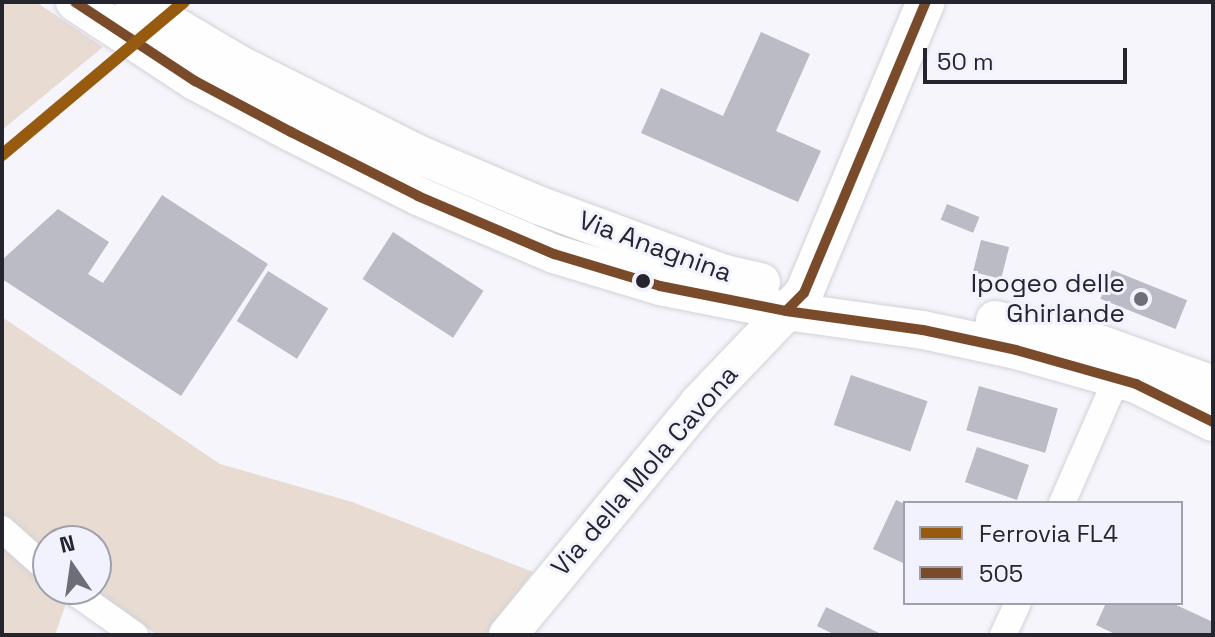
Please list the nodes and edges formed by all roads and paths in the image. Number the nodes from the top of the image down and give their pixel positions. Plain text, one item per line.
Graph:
1 (75, 2) edge
2 (134, 2) edge
3 (926, 2) edge
4 (336, 134) junction
5 (795, 302) junction
6 (1117, 378) junction
7 (1213, 385) edge
8 (1213, 422) edge
9 (1063, 501) edge
10 (2, 529) edge
11 (32, 556) edge
12 (93, 605) edge
13 (1017, 605) edge
14 (135, 635) edge
15 (508, 635) edge
16 (1003, 635) edge

1 - 4 main road, Via Anagnina
2 - 4 main road, Via Anagnina
3 - 5 main road
4 - 5 main road, Via Anagnina
5 - 6 main road, Via Anagnina
5 - 7 main road, Via Anagnina
5 - 15 main road, Via della Mola Cavona
6 - 8 main road, Via Anagnina
6 - 9 street
10 - 11 street
12 - 14 street
13 - 16 street

